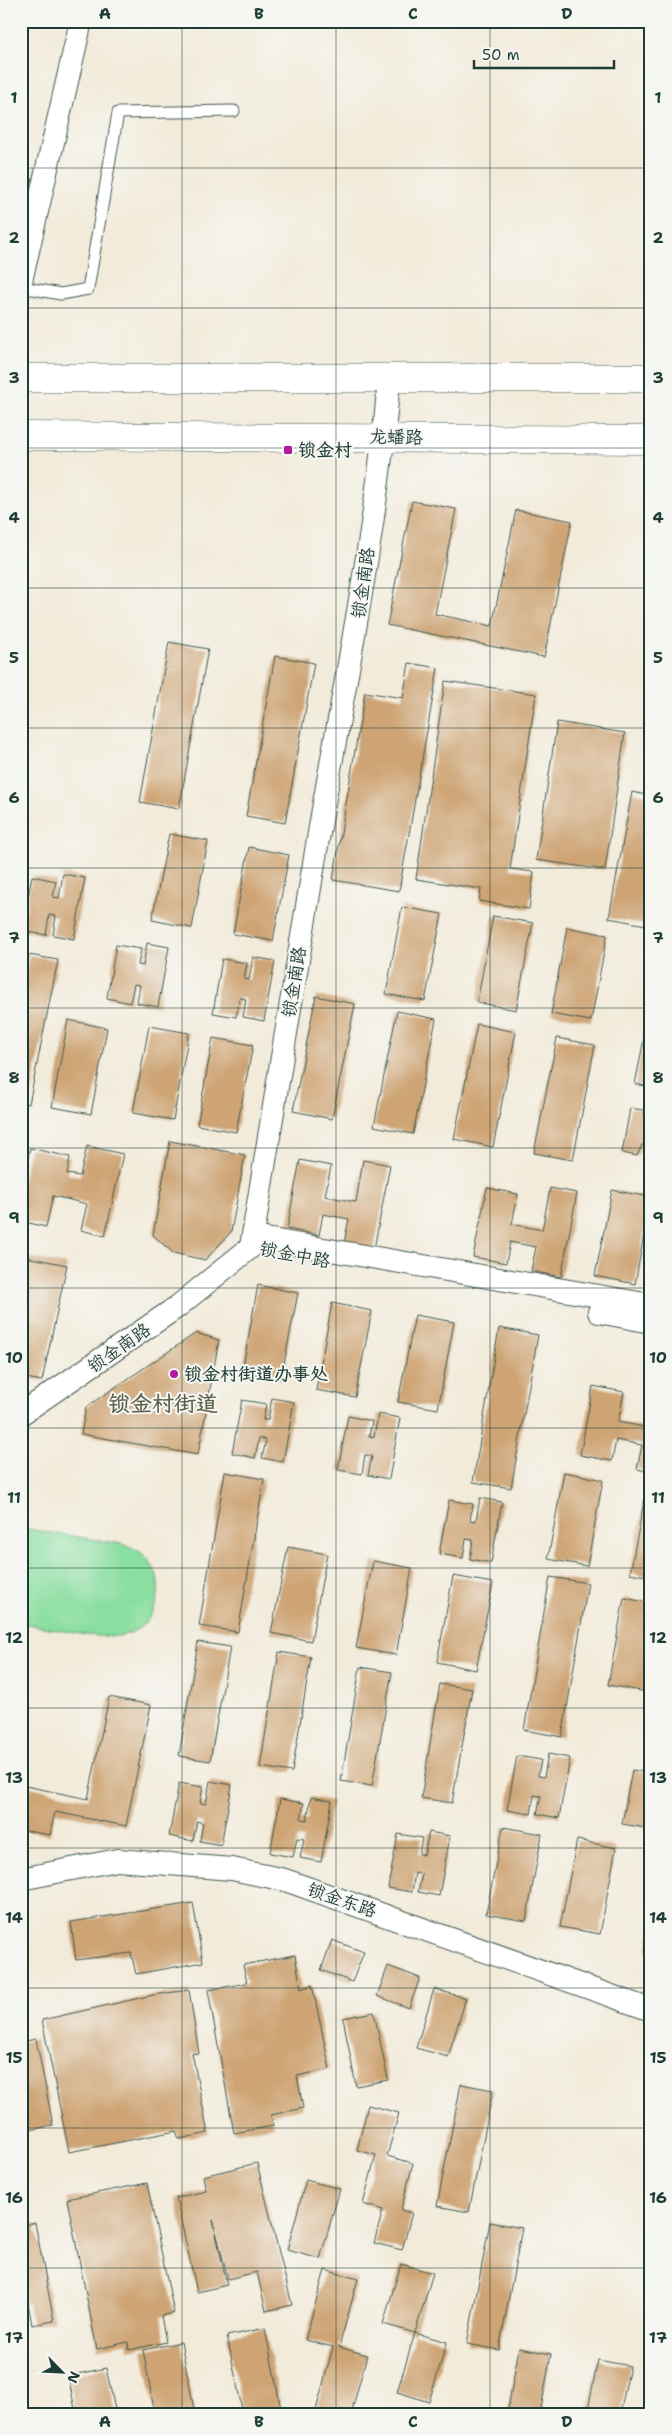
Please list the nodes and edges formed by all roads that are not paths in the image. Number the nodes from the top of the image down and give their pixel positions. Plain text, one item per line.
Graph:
1 (81, 21) edge
2 (234, 111) dead end
3 (21, 281) edge
4 (21, 286) edge
5 (21, 378) edge
6 (651, 378) edge
7 (389, 379) junction
8 (21, 436) edge
9 (384, 437) junction
10 (651, 440) edge
11 (251, 1247) junction
12 (651, 1305) edge
13 (651, 1322) edge
14 (21, 1414) edge
15 (21, 1878) edge
16 (651, 2010) edge

1 - 3 street
2 - 4 lane
5 - 7 main road
6 - 7 main road
7 - 9 street, 锁金南路
8 - 9 main road, 龙蟠路
9 - 10 main road, 龙蟠路
9 - 11 street, 锁金南路
11 - 12 street, 锁金中路
11 - 13 street, 锁金中路
11 - 14 street, 锁金南路
15 - 16 street, 锁金东路

